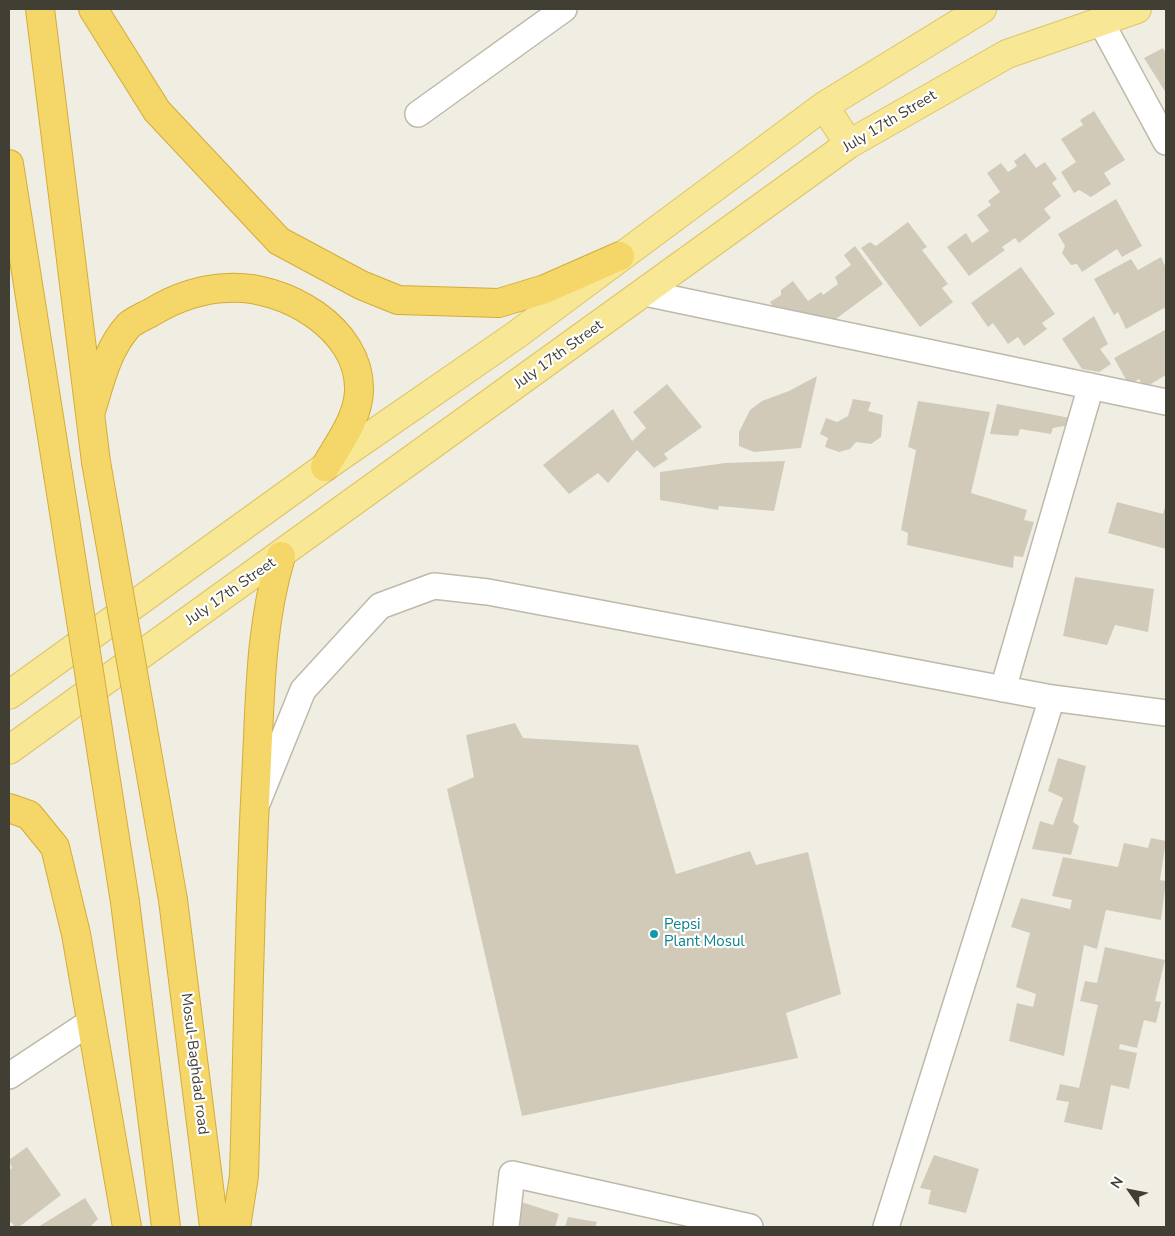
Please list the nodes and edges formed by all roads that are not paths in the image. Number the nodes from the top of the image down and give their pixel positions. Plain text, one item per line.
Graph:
1 (40, 9) edge
2 (93, 9) edge
3 (564, 9) edge
4 (982, 9) edge
5 (1137, 9) edge
6 (1101, 22) junction
7 (824, 106) junction
8 (418, 114) dead end
9 (1166, 142) edge
10 (849, 144) junction
11 (9, 164) edge
12 (620, 256) junction
13 (645, 293) junction
14 (1091, 386) junction
15 (1166, 402) edge
16 (92, 411) junction
17 (325, 467) junction
18 (281, 556) junction
19 (1003, 689) junction
20 (9, 695) edge
21 (1052, 698) junction
22 (1166, 713) edge
23 (9, 750) edge
24 (9, 808) edge
25 (254, 809) junction
26 (92, 1021) junction
27 (9, 1076) edge
28 (127, 1227) edge
29 (166, 1227) edge
30 (214, 1227) edge
31 (236, 1227) edge
32 (506, 1227) edge
33 (750, 1227) edge
34 (886, 1227) edge

1 - 16 highway, Mosul-Baghdad road
2 - 12 highway
3 - 8 street
4 - 7 main road
5 - 6 main road, July 17th Street
6 - 9 street
6 - 10 main road, July 17th Street
7 - 10 main road
7 - 12 main road
10 - 13 main road, July 17th Street
11 - 29 highway, bridge
12 - 17 main road
13 - 14 street
13 - 18 main road, July 17th Street
14 - 15 street
14 - 19 street
16 - 17 highway
16 - 30 highway, Mosul-Baghdad road, bridge
17 - 20 main road
18 - 23 main road, July 17th Street
18 - 25 highway
19 - 21 street
19 - 25 street
21 - 22 street
21 - 34 street
24 - 26 highway
25 - 31 highway
26 - 27 street
26 - 28 highway
32 - 33 street

